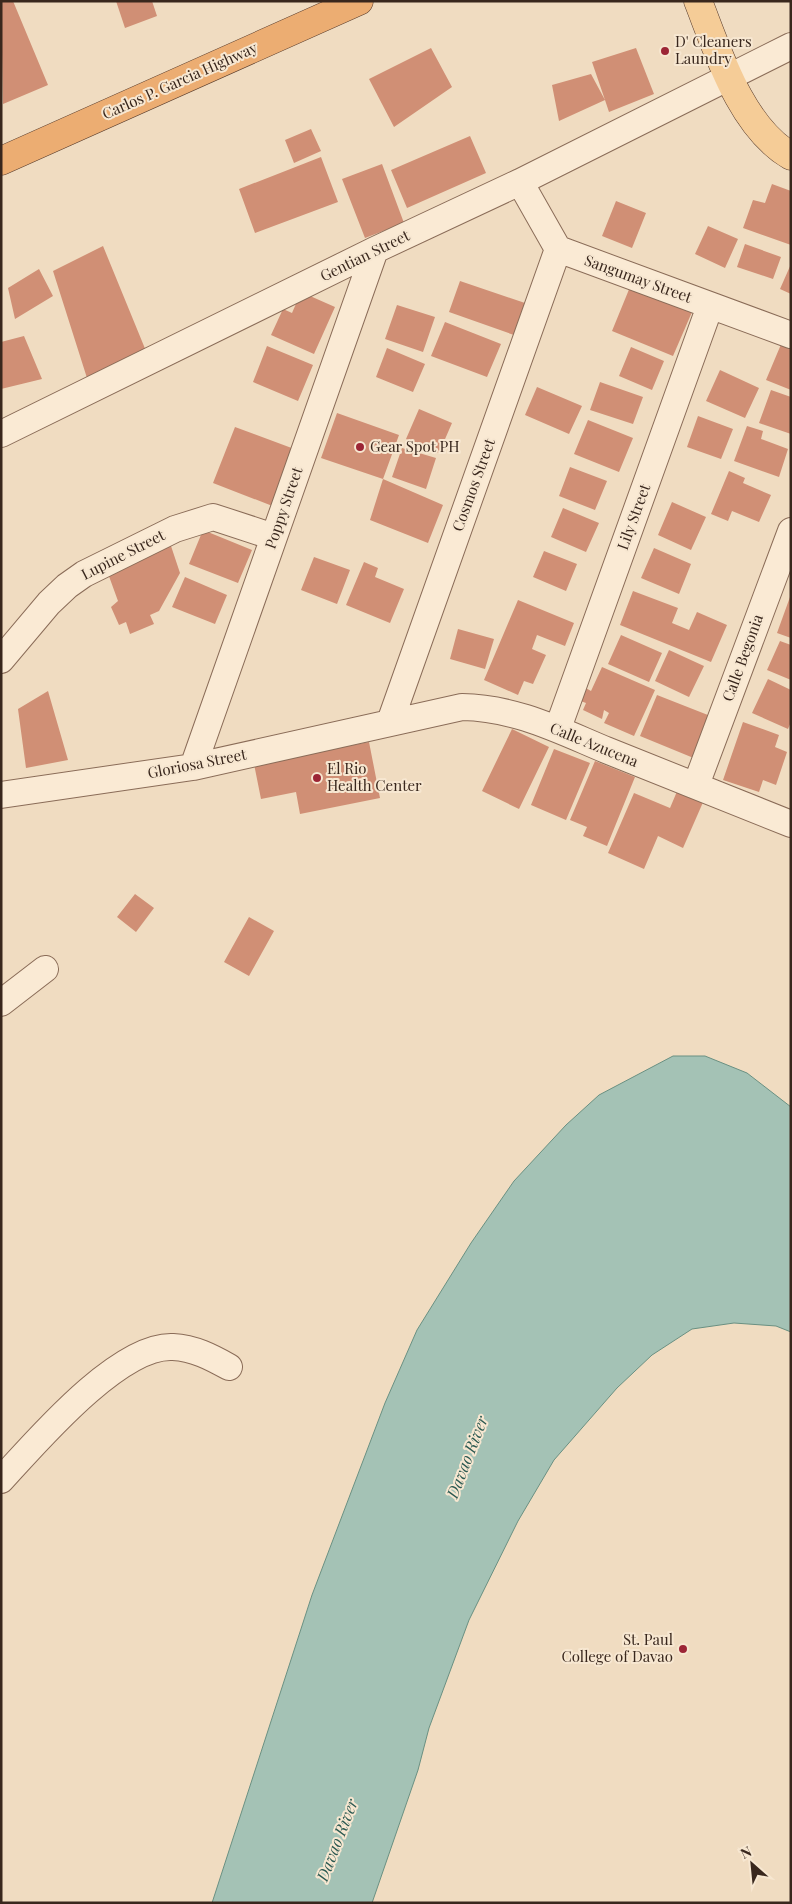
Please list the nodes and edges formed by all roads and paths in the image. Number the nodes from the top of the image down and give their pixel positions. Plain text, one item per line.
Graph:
1 (359, 1) edge
2 (698, 1) edge
3 (791, 46) edge
4 (728, 77) junction
5 (791, 156) edge
6 (1, 161) edge
7 (520, 182) junction
8 (558, 249) junction
9 (375, 250) junction
10 (710, 306) junction
11 (791, 335) edge
12 (1, 434) edge
13 (791, 531) edge
14 (274, 537) junction
15 (1, 660) edge
16 (390, 722) junction
17 (558, 728) junction
18 (193, 766) junction
19 (696, 785) junction
20 (1, 796) edge
21 (791, 824) edge
22 (45, 970) dead end
23 (1, 1003) edge
24 (229, 1368) dead end
25 (1, 1480) edge

1 - 6 highway, Carlos P. Garcia Highway
2 - 4 main road
3 - 4 street, Gentian Street
4 - 5 main road
4 - 7 street, Gentian Street
7 - 8 street
7 - 9 street, Gentian Street
8 - 10 street, Sangumay Street
8 - 16 street, Cosmos Street
9 - 12 street, Gentian Street
9 - 14 street, Poppy Street
10 - 11 street, Sangumay Street
10 - 17 street, Lily Street
13 - 19 street, Calle Begonia
14 - 15 street, Lupine Street
14 - 18 street, Poppy Street
16 - 17 street, Calle Azucena
16 - 18 street, Gloriosa Street
17 - 19 street, Calle Azucena
18 - 20 street, Gloriosa Street
19 - 21 street, Calle Azucena
22 - 23 street
24 - 25 street

